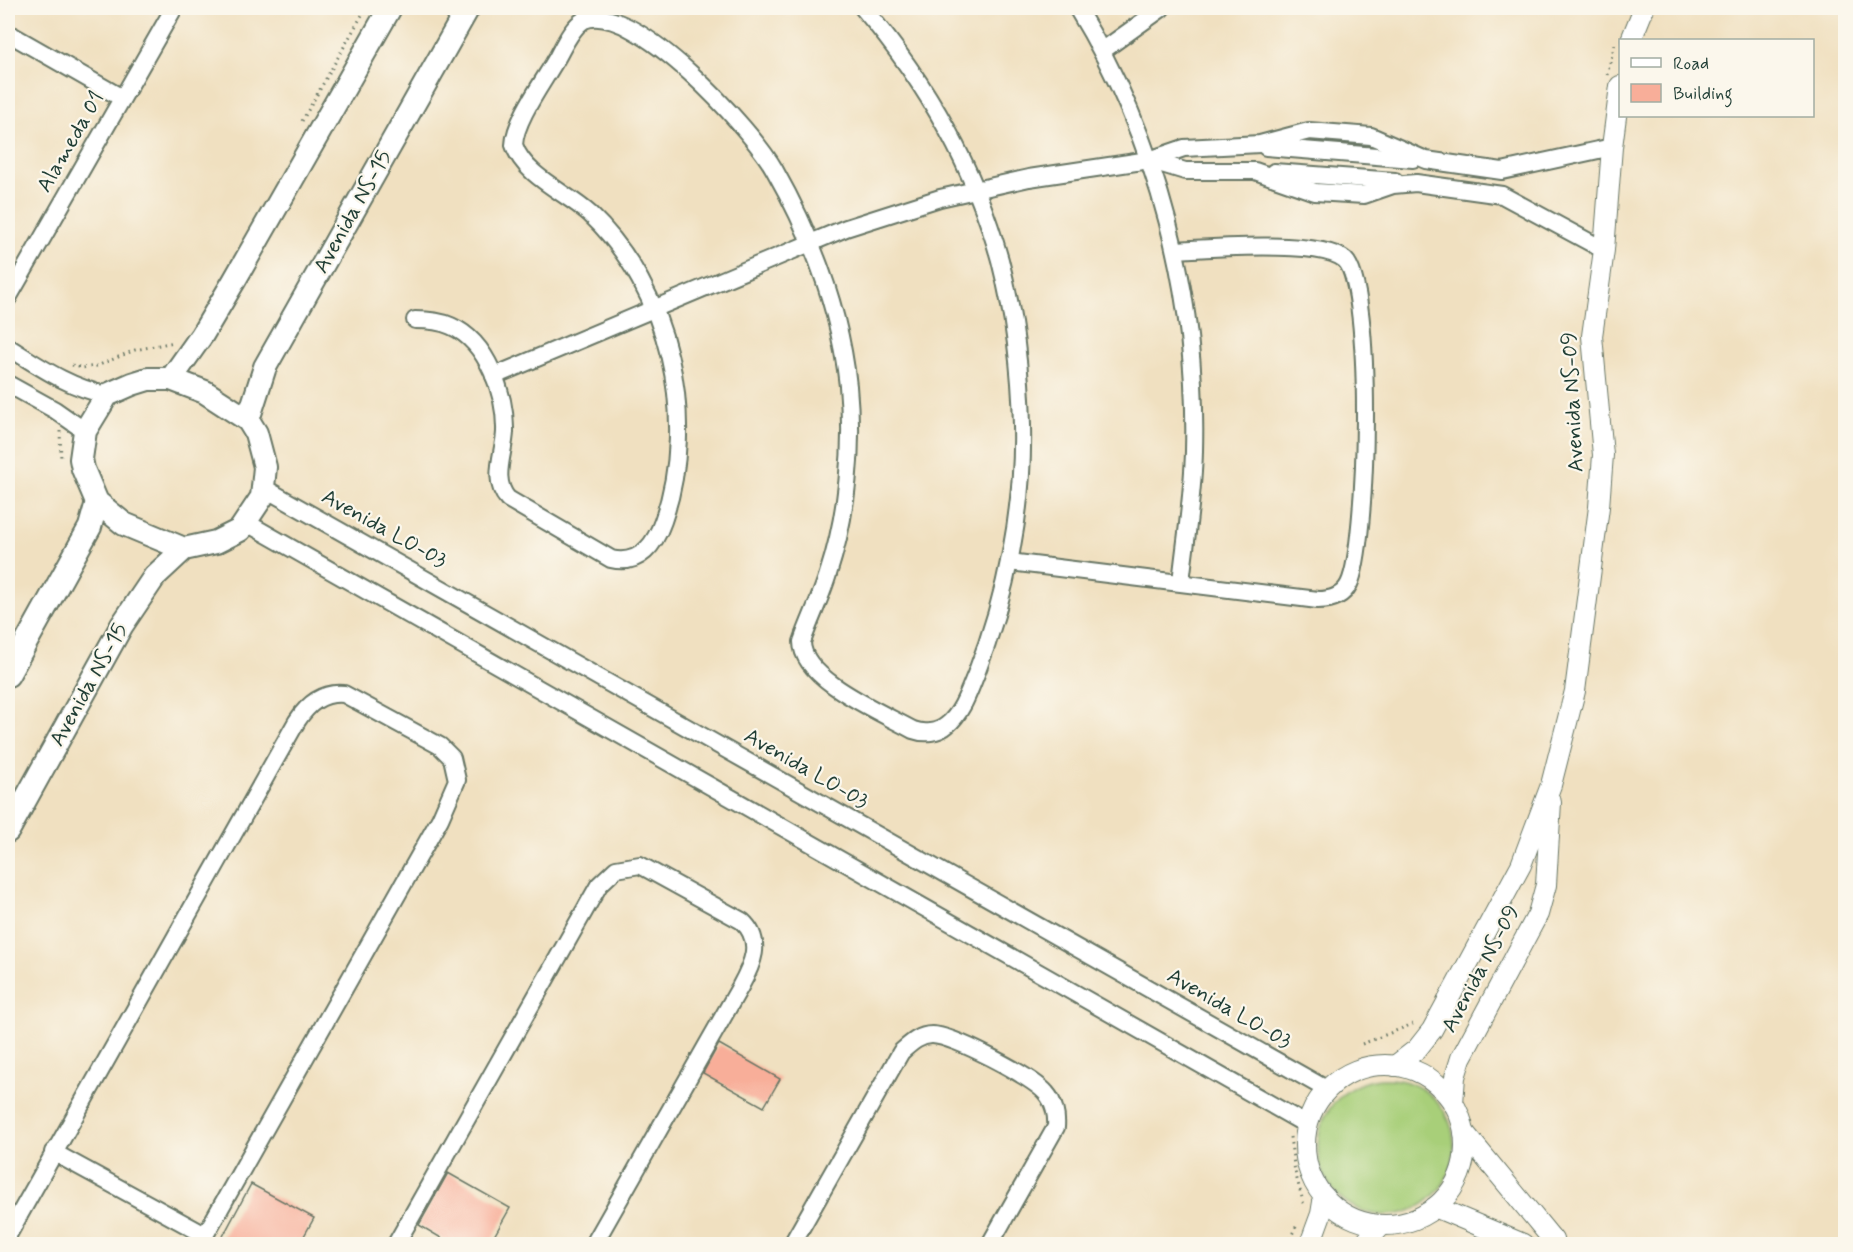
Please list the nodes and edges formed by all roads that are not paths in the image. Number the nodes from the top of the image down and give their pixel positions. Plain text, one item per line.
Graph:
1 (174, 8) edge
2 (390, 8) edge
3 (468, 8) edge
4 (863, 8) edge
5 (1077, 8) edge
6 (1162, 8) edge
7 (1644, 8) edge
8 (8, 33) edge
9 (1624, 39) edge
10 (1102, 51) junction
11 (1613, 84) edge
12 (122, 99) junction
13 (1612, 147) junction
14 (1149, 160) junction
15 (1502, 171) junction
16 (975, 190) junction
17 (1500, 194) junction
18 (809, 243) junction
19 (1175, 250) junction
20 (1604, 250) junction
21 (8, 298) edge
22 (653, 309) junction
23 (415, 320) dead end
24 (8, 348) edge
25 (494, 376) junction
26 (171, 379) junction
27 (8, 384) edge
28 (108, 395) junction
29 (248, 420) junction
30 (85, 431) junction
31 (264, 488) junction
32 (97, 502) junction
33 (246, 523) junction
34 (184, 549) junction
35 (1009, 562) junction
36 (1181, 582) junction
37 (8, 675) edge
38 (1551, 785) junction
39 (8, 831) edge
40 (1395, 1066) junction
41 (1326, 1089) junction
42 (1453, 1103) junction
43 (1307, 1125) junction
44 (1464, 1132) junction
45 (53, 1152) junction
46 (1323, 1196) junction
47 (1436, 1207) junction
48 (1382, 1225) junction
49 (8, 1235) edge
50 (203, 1240) edge
51 (396, 1245) edge
52 (594, 1245) edge
53 (792, 1245) edge
54 (990, 1245) edge
55 (1310, 1245) edge
56 (1365, 1245) edge
57 (1522, 1245) edge
58 (1554, 1245) edge

1 - 12 street, Alameda 01
2 - 26 main road
3 - 29 main road, Avenida NS-15
4 - 16 street
5 - 10 street
6 - 10 street
7 - 9 street
8 - 12 street
10 - 14 street
11 - 13 street, Avenida NS-09
12 - 21 street, Alameda 01
13 - 15 street
13 - 20 street, Avenida NS-09
14 - 15 street
14 - 16 street
14 - 17 street
14 - 19 street
15 - 17 street
16 - 18 street
16 - 35 street
17 - 20 street
18 - 22 street
18 - 22 street
18 - 35 street
19 - 36 street
19 - 36 street
20 - 38 street, Avenida NS-09
22 - 25 street
22 - 25 street
23 - 25 street
24 - 28 street
26 - 28 main road
26 - 29 main road
27 - 30 street
28 - 30 main road
29 - 31 main road
30 - 32 main road
31 - 33 main road
31 - 41 street, Avenida LO-03
32 - 34 main road
32 - 37 main road
33 - 34 main road
33 - 43 street
34 - 39 main road, Avenida NS-15
35 - 36 street
38 - 40 street, Avenida NS-09
38 - 42 street, Avenida NS-09
40 - 41 street
40 - 42 street
41 - 43 street
42 - 44 street
43 - 46 street
44 - 47 street
44 - 58 street
45 - 49 street
45 - 50 street
45 - 50 street
46 - 48 street
46 - 55 street
47 - 48 street
47 - 57 street
48 - 56 street
51 - 52 street
53 - 54 street

